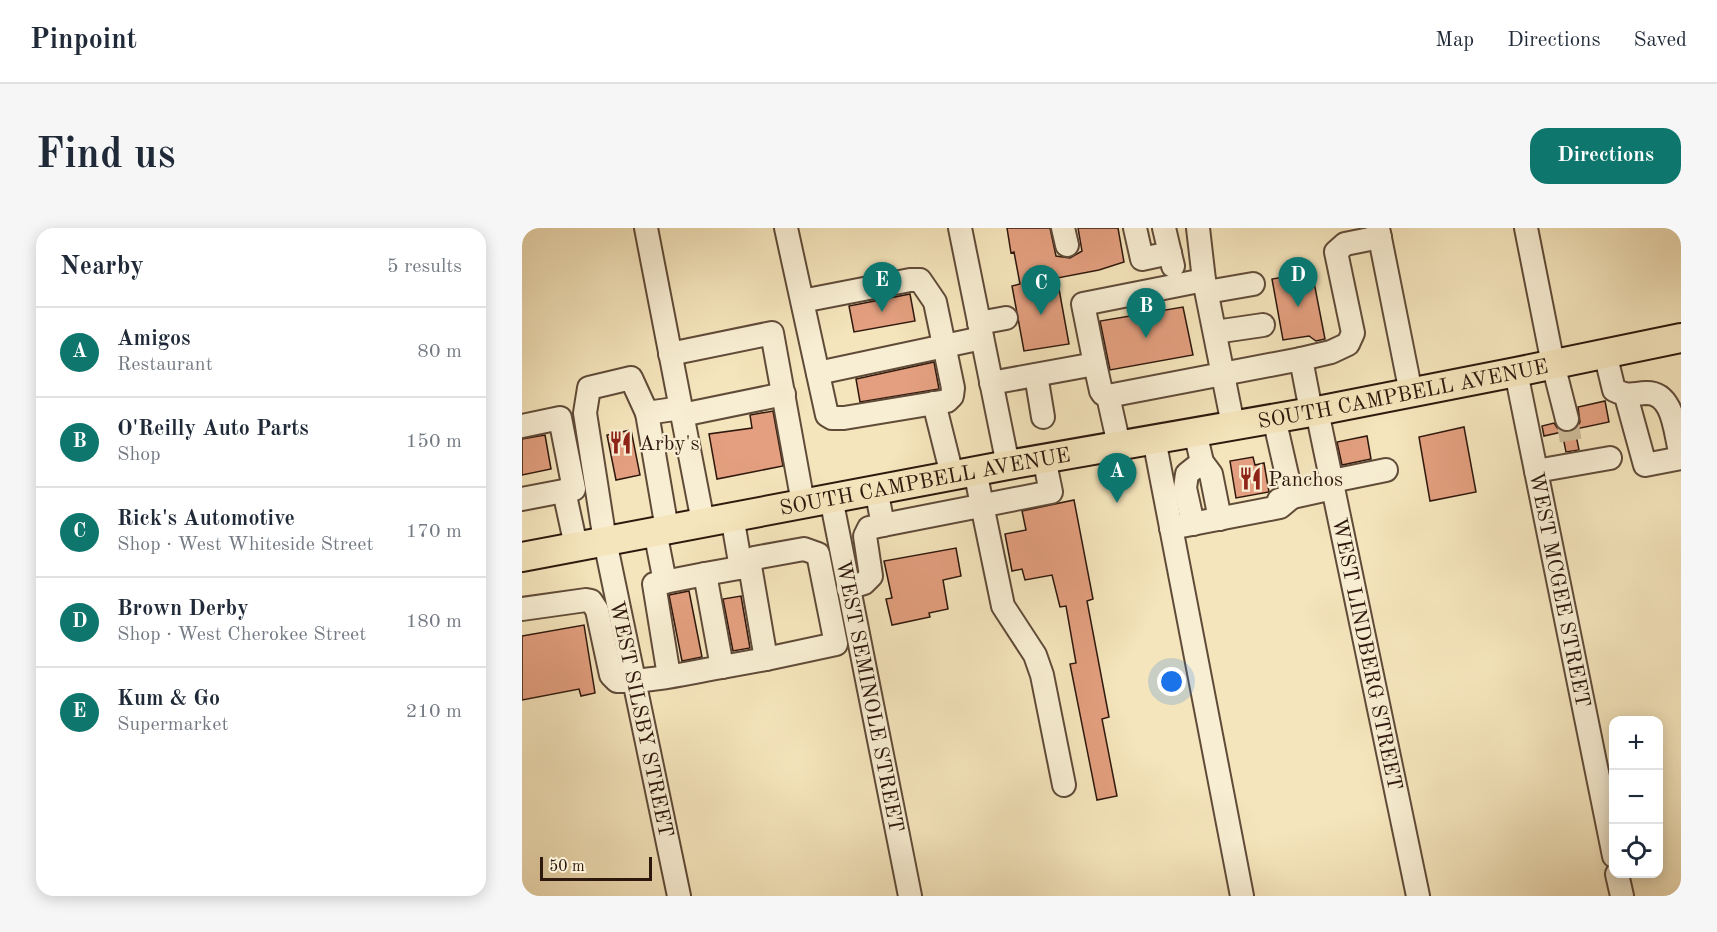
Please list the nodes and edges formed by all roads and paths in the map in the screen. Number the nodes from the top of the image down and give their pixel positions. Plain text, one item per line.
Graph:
1 (645, 228) edge
2 (786, 228) edge
3 (960, 228) edge
4 (1135, 228) edge
5 (1164, 228) edge
6 (1526, 228) edge
7 (1203, 229) edge
8 (1379, 232) edge
9 (1170, 253) junction
10 (1253, 284) dead end
11 (1178, 285) junction
12 (1205, 286) junction
13 (802, 301) junction
14 (1006, 318) dead end
15 (1263, 325) dead end
16 (981, 331) junction
17 (1215, 332) junction
18 (1681, 338) edge
19 (945, 346) junction
20 (1605, 353) junction
21 (670, 354) junction
22 (1300, 359) junction
23 (1095, 364) junction
24 (1553, 364) junction
25 (1516, 372) junction
26 (818, 373) junction
27 (1036, 375) junction
28 (1223, 375) junction
29 (991, 383) junction
30 (1411, 393) junction
31 (784, 394) junction
32 (1108, 396) junction
33 (1626, 396) junction
34 (934, 403) junction
35 (681, 411) junction
36 (1314, 411) junction
37 (647, 413) junction
38 (1043, 417) dead end
39 (1274, 418) junction
40 (1567, 419) tunnel mouth
41 (1233, 425) junction
42 (522, 426) edge
43 (1195, 432) junction
44 (1154, 439) junction
45 (1119, 445) junction
46 (1681, 456) edge
47 (1044, 458) junction
48 (1610, 458) dead end
49 (1202, 462) junction
50 (1008, 465) junction
51 (1386, 470) dead end
52 (1536, 471) junction
53 (950, 476) junction
54 (1332, 485) junction
55 (876, 489) junction
56 (564, 491) junction
57 (1292, 497) junction
58 (522, 499) edge
59 (817, 500) junction
60 (982, 505) junction
61 (932, 515) junction
62 (732, 516) junction
63 (1225, 518) junction
64 (703, 522) junction
65 (883, 525) junction
66 (1182, 526) junction
67 (661, 530) junction
68 (605, 541) junction
69 (576, 546) junction
70 (523, 551) edge
71 (746, 567) junction
72 (705, 574) junction
73 (664, 582) junction
74 (849, 588) junction
75 (618, 601) junction
76 (596, 606) junction
77 (522, 609) edge
78 (859, 640) junction
79 (836, 644) junction
80 (766, 659) junction
81 (722, 667) junction
82 (669, 676) junction
83 (634, 681) junction
84 (1064, 784) dead end
85 (1609, 833) edge
86 (1618, 878) edge
87 (679, 896) edge
88 (910, 896) edge
89 (1242, 896) edge
90 (1418, 896) edge
91 (1622, 896) edge

1 - 21 street
2 - 13 street
3 - 16 street
4 - 9 street
5 - 9 street
6 - 24 street
7 - 12 street
8 - 22 street
8 - 30 street
9 - 11 street
10 - 12 street
11 - 12 street
11 - 23 street
12 - 17 street
13 - 19 street
13 - 26 street
14 - 16 street
15 - 17 street
16 - 19 street
16 - 29 street
17 - 28 street
18 - 20 main road, SOUTH CAMPBELL AVENUE
19 - 26 street
19 - 34 street
20 - 24 main road, SOUTH CAMPBELL AVENUE
20 - 33 street
21 - 31 street, WEST SEMINOLE STREET
21 - 35 street
22 - 28 street
22 - 36 street, WEST LINDBERG STREET
23 - 27 street
23 - 32 street
24 - 25 main road, SOUTH CAMPBELL AVENUE
24 - 40 street
25 - 30 main road, SOUTH CAMPBELL AVENUE
25 - 52 street, WEST MCGEE STREET
26 - 34 street
27 - 29 street
27 - 38 street
28 - 32 street
28 - 41 street
29 - 50 street
30 - 36 main road, SOUTH CAMPBELL AVENUE
31 - 35 street
31 - 59 street, WEST SEMINOLE STREET
32 - 45 street
33 - 46 street
33 - 46 street
34 - 53 street
35 - 37 street
35 - 64 street
36 - 39 main road, SOUTH CAMPBELL AVENUE
36 - 54 street, WEST LINDBERG STREET
37 - 67 street
37 - 68 street, WEST SILSBY STREET
39 - 41 main road, SOUTH CAMPBELL AVENUE
39 - 57 street
41 - 43 main road, SOUTH CAMPBELL AVENUE
42 - 56 street
43 - 44 main road, SOUTH CAMPBELL AVENUE
43 - 49 street
44 - 45 main road, SOUTH CAMPBELL AVENUE
44 - 66 street
45 - 47 main road, SOUTH CAMPBELL AVENUE
47 - 50 main road, SOUTH CAMPBELL AVENUE
47 - 60 street
48 - 52 street
49 - 63 street
49 - 66 street
50 - 53 main road, SOUTH CAMPBELL AVENUE
51 - 54 street
52 - 85 street, WEST MCGEE STREET
53 - 55 main road, SOUTH CAMPBELL AVENUE
53 - 60 street
53 - 61 street
54 - 57 street
54 - 90 street, WEST LINDBERG STREET
55 - 59 main road, SOUTH CAMPBELL AVENUE
55 - 65 street
56 - 58 street
56 - 69 street
57 - 63 street
59 - 62 main road, SOUTH CAMPBELL AVENUE
59 - 74 street, WEST SEMINOLE STREET
60 - 61 street
60 - 84 street
61 - 65 street
62 - 64 main road, SOUTH CAMPBELL AVENUE
62 - 71 street
63 - 66 street
64 - 67 main road, SOUTH CAMPBELL AVENUE
65 - 74 street
66 - 89 street
67 - 68 main road, SOUTH CAMPBELL AVENUE
67 - 73 street
68 - 69 main road, SOUTH CAMPBELL AVENUE
68 - 75 street, WEST SILSBY STREET
69 - 70 main road, SOUTH CAMPBELL AVENUE
71 - 72 street
71 - 79 street
71 - 80 street
72 - 73 street
72 - 81 street
73 - 82 street
74 - 78 street, WEST SEMINOLE STREET
75 - 76 street
75 - 83 street, WEST SILSBY STREET
76 - 77 street
76 - 83 street
78 - 79 street
78 - 88 street, WEST SEMINOLE STREET
79 - 80 street
80 - 81 street
81 - 82 street
82 - 83 street
83 - 87 street, WEST SILSBY STREET
86 - 91 street

